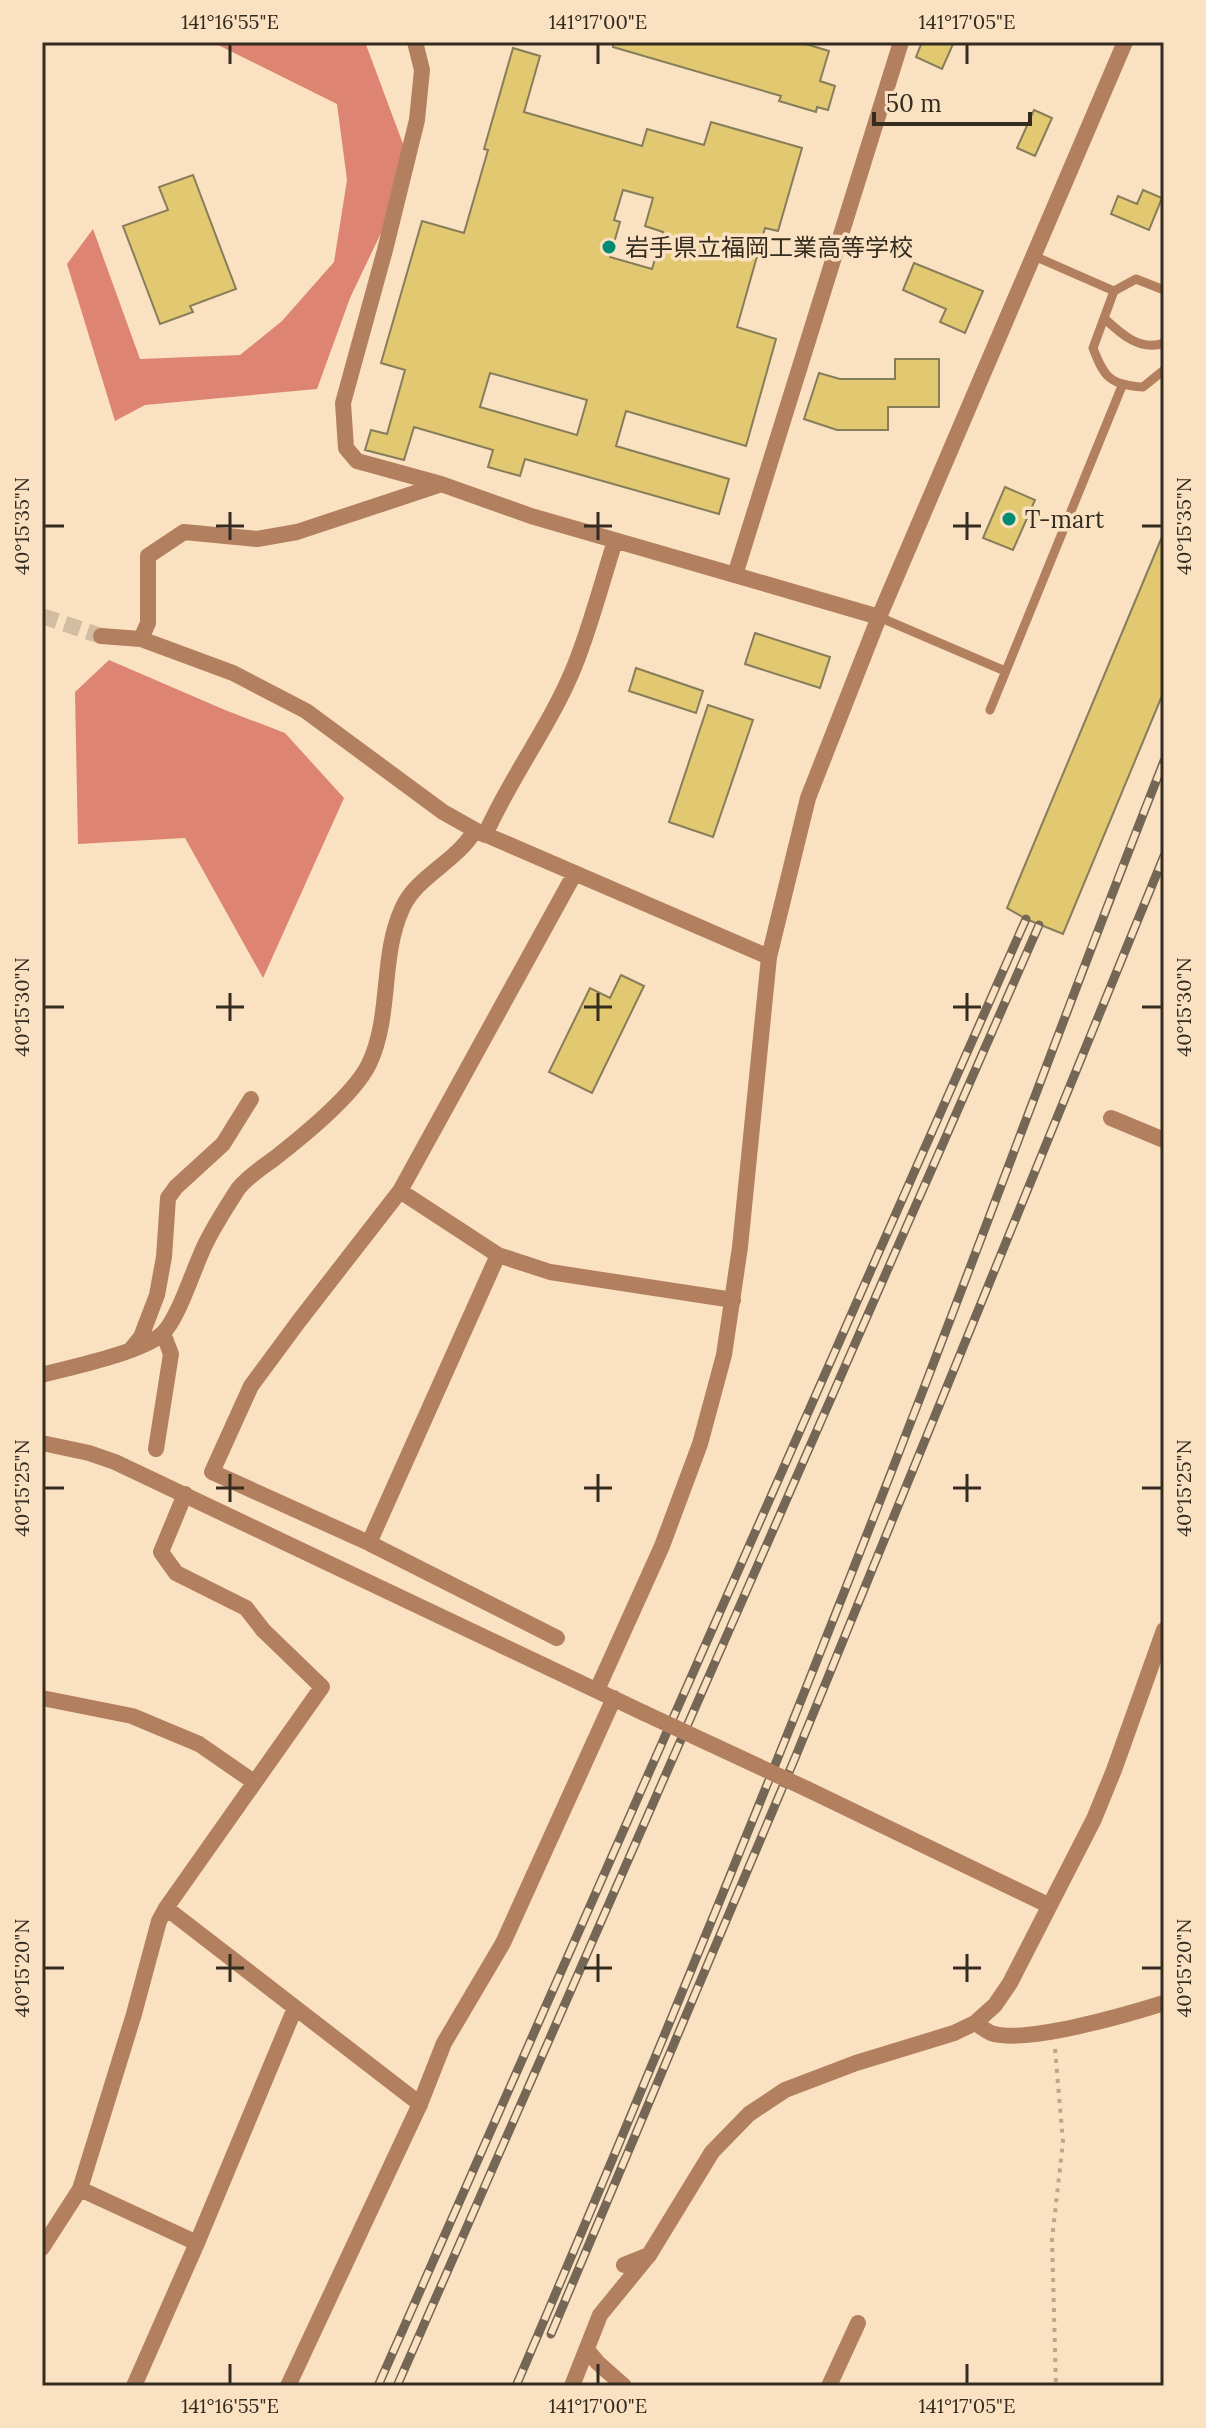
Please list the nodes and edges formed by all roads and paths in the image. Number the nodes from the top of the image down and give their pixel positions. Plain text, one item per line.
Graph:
1 (415, 42) edge
2 (901, 42) edge
3 (1125, 42) edge
4 (1034, 256) junction
5 (1164, 290) edge
6 (1114, 291) junction
7 (1104, 318) junction
8 (1164, 343) edge
9 (1164, 370) edge
10 (1122, 386) junction
11 (441, 484) junction
12 (615, 541) junction
13 (735, 575) junction
14 (879, 617) junction
15 (101, 636) tunnel mouth
16 (141, 639) junction
17 (1005, 671) junction
18 (990, 710) dead end
19 (480, 832) junction
20 (575, 873) junction
21 (769, 957) junction
22 (251, 1099) dead end
23 (1111, 1118) dead end
24 (1164, 1140) edge
25 (400, 1191) junction
26 (498, 1255) junction
27 (733, 1300) junction
28 (163, 1333) junction
29 (131, 1349) junction
30 (42, 1375) edge
31 (42, 1443) edge
32 (156, 1449) dead end
33 (185, 1494) junction
34 (369, 1543) junction
35 (1164, 1630) edge
36 (557, 1638) dead end
37 (597, 1690) junction
38 (42, 1698) edge
39 (614, 1698) junction
40 (254, 1782) junction
41 (1048, 1905) junction
42 (166, 1908) junction
43 (1164, 2003) edge
44 (295, 2008) junction
45 (975, 2023) junction
46 (1054, 2030) junction
47 (420, 2104) junction
48 (80, 2189) junction
49 (197, 2243) junction
50 (42, 2248) edge
51 (649, 2255) junction
52 (624, 2265) dead end
53 (858, 2323) dead end
54 (587, 2350) junction
55 (134, 2386) edge
56 (288, 2386) edge
57 (572, 2386) edge
58 (624, 2386) edge
59 (829, 2386) edge
60 (1056, 2386) edge

1 - 11 street
2 - 13 street
3 - 4 street
4 - 6 lane
4 - 14 street
5 - 6 lane
6 - 7 lane
7 - 8 lane
7 - 10 lane
9 - 10 lane
10 - 17 lane
11 - 12 street
11 - 16 street
12 - 13 street
12 - 19 street
13 - 14 street
14 - 17 lane
14 - 21 street
15 - 16 street
16 - 19 street
17 - 18 lane
19 - 20 street
19 - 28 street
20 - 21 street
20 - 25 street
21 - 27 street
22 - 29 street
23 - 24 street
25 - 26 street
25 - 34 street
26 - 27 street
26 - 34 street
27 - 37 street
28 - 29 street
28 - 32 street
29 - 30 street
31 - 33 street
33 - 37 street
33 - 40 street
34 - 36 street
35 - 41 street
37 - 39 street
38 - 40 street
39 - 41 street, bridge
39 - 47 street
40 - 42 street
41 - 45 street
42 - 44 street
42 - 48 street
43 - 46 street
44 - 47 street
44 - 49 street
45 - 46 street
45 - 51 street
46 - 60 path
47 - 56 street
48 - 49 street
48 - 50 street
49 - 55 street
51 - 52 street
51 - 54 street
53 - 59 street
54 - 57 street
54 - 58 street

